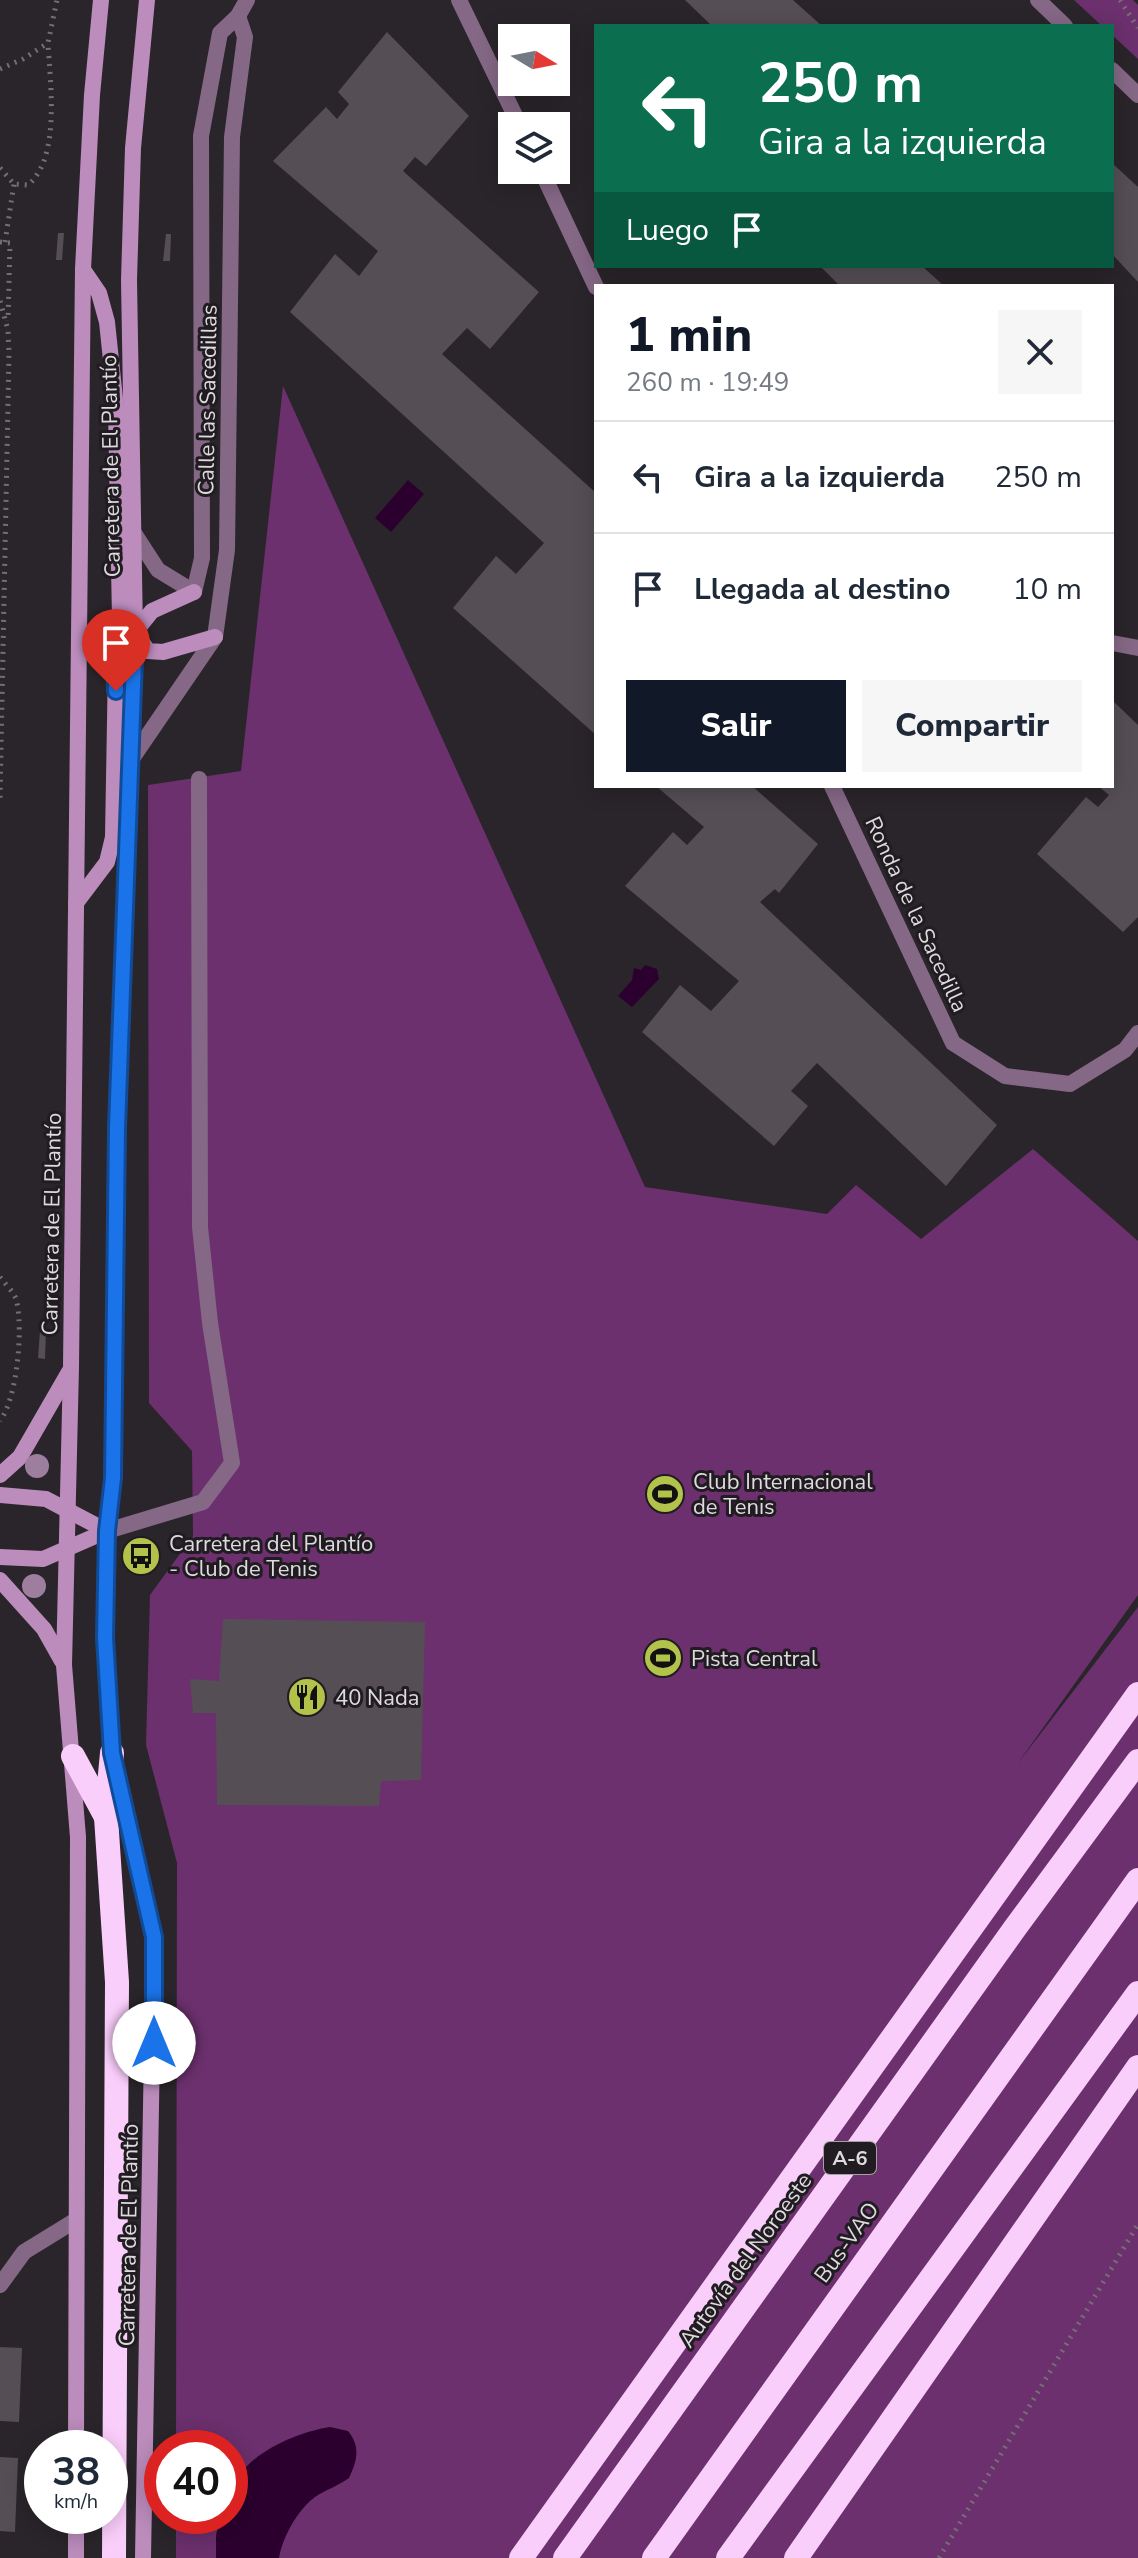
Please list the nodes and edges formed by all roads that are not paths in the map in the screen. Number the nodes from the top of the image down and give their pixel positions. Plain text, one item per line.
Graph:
1 (101, 0) edge
2 (147, 0) edge
3 (247, 0) edge
4 (446, 0) edge
5 (459, 0) edge
6 (1038, 0) edge
7 (238, 16) junction
8 (470, 19) junction
9 (1063, 24) edge
10 (1114, 72) edge
11 (1138, 95) edge
12 (513, 112) edge
13 (548, 184) edge
14 (83, 269) junction
15 (595, 284) edge
16 (132, 530) junction
17 (194, 592) junction
18 (135, 632) junction
19 (215, 637) junction
20 (1114, 643) edge
21 (1138, 648) edge
22 (131, 760) junction
23 (199, 779) dead end
24 (833, 788) edge
25 (76, 903) junction
26 (1138, 1033) edge
27 (71, 1367) junction
28 (0, 1475) edge
29 (0, 1495) edge
30 (68, 1511) junction
31 (107, 1531) junction
32 (65, 1549) junction
33 (0, 1557) edge
34 (0, 1580) edge
35 (64, 1665) junction
36 (1138, 1694) edge
37 (112, 1753) junction
38 (73, 1756) junction
39 (1138, 1761) edge
40 (106, 1817) junction
41 (1138, 1880) edge
42 (1138, 1993) edge
43 (1138, 2067) edge
44 (76, 2220) junction
45 (0, 2285) edge
46 (76, 2430) edge
47 (76, 2534) edge
48 (76, 2558) edge
49 (114, 2558) edge
50 (143, 2558) edge
51 (521, 2558) edge
52 (565, 2558) edge
53 (654, 2558) edge
54 (728, 2558) edge
55 (796, 2558) edge

1 - 14 street, Carretera de El Plantío
2 - 16 street, Carretera de El Plantío
3 - 7 street, Calle las Sacedillas
4 - 8 street
5 - 8 street
6 - 9 street
7 - 17 street, Calle las Sacedillas
7 - 19 street, Calle las Sacedillas
8 - 12 street
10 - 11 street
13 - 15 street
14 - 18 street
14 - 25 street, Carretera de El Plantío
16 - 17 street
16 - 18 street, Carretera de El Plantío
17 - 18 street
18 - 19 street
18 - 22 street, Carretera de El Plantío
18 - 25 street
19 - 22 street, Calle las Sacedillas
20 - 21 street
22 - 31 street, Carretera de El Plantío
23 - 31 street
24 - 26 street, Ronda de la Sacedilla
25 - 27 street, Carretera de El Plantío
27 - 28 street
27 - 30 street, Carretera de El Plantío
29 - 30 street
30 - 31 street
30 - 32 street, Carretera de El Plantío
31 - 32 street
31 - 37 street, Carretera de El Plantío
32 - 33 street
32 - 35 street, Carretera de El Plantío
34 - 35 street
35 - 38 street, Carretera de El Plantío
36 - 51 highway
37 - 40 highway
37 - 50 street, Carretera de El Plantío
38 - 40 highway
38 - 44 street, Carretera de El Plantío
39 - 52 highway, Autovía del Noroeste / A-6
40 - 49 highway
41 - 53 highway, Bus-VAO
42 - 54 highway
43 - 55 highway
44 - 45 street
44 - 46 street, Carretera de El Plantío
47 - 48 street

